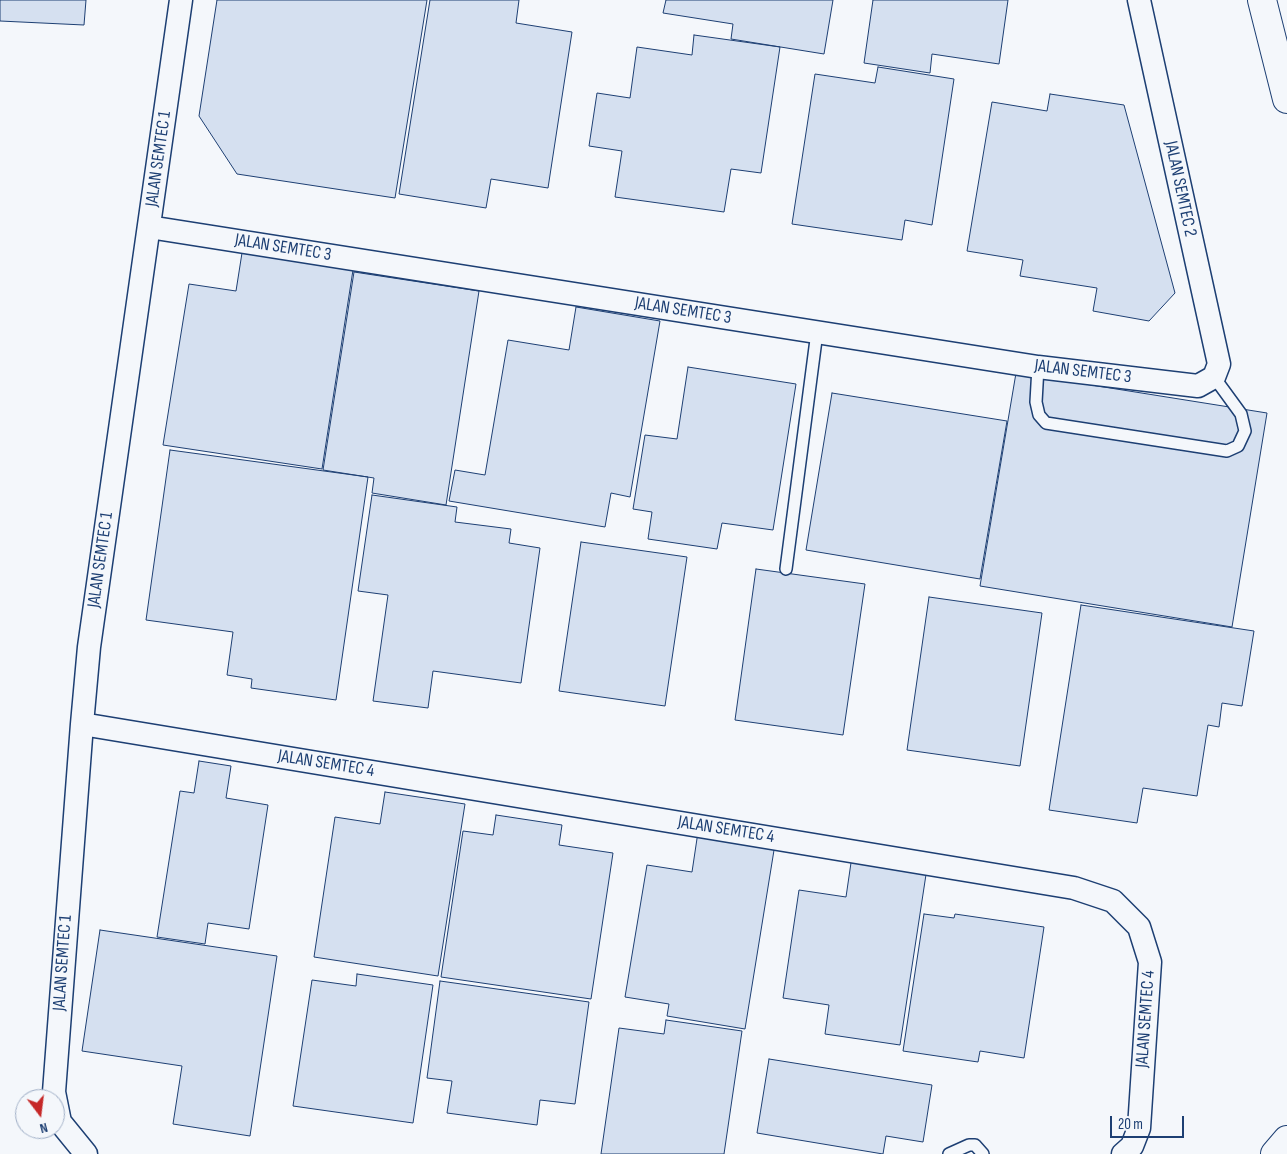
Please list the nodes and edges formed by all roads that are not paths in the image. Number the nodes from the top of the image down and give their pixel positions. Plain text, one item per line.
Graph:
1 (181, 0) edge
2 (1139, 0) edge
3 (1262, 0) edge
4 (1287, 99) edge
5 (150, 227) junction
6 (817, 332) junction
7 (1038, 367) junction
8 (1214, 377) junction
9 (786, 570) dead end
10 (82, 724) junction
11 (1287, 1140) edge
12 (1128, 1150) edge
13 (86, 1154) edge
14 (949, 1154) edge
15 (983, 1154) edge
16 (1275, 1154) edge

1 - 5 street, JALAN SEMTEC 1
2 - 8 street, JALAN SEMTEC 2
3 - 4 highway
5 - 6 street, JALAN SEMTEC 3
5 - 10 street, JALAN SEMTEC 1
6 - 7 street, JALAN SEMTEC 3
6 - 9 lane
7 - 8 street, JALAN SEMTEC 3
7 - 8 lane
10 - 12 street, JALAN SEMTEC 4
10 - 13 street, JALAN SEMTEC 1
11 - 16 highway
14 - 15 lane

